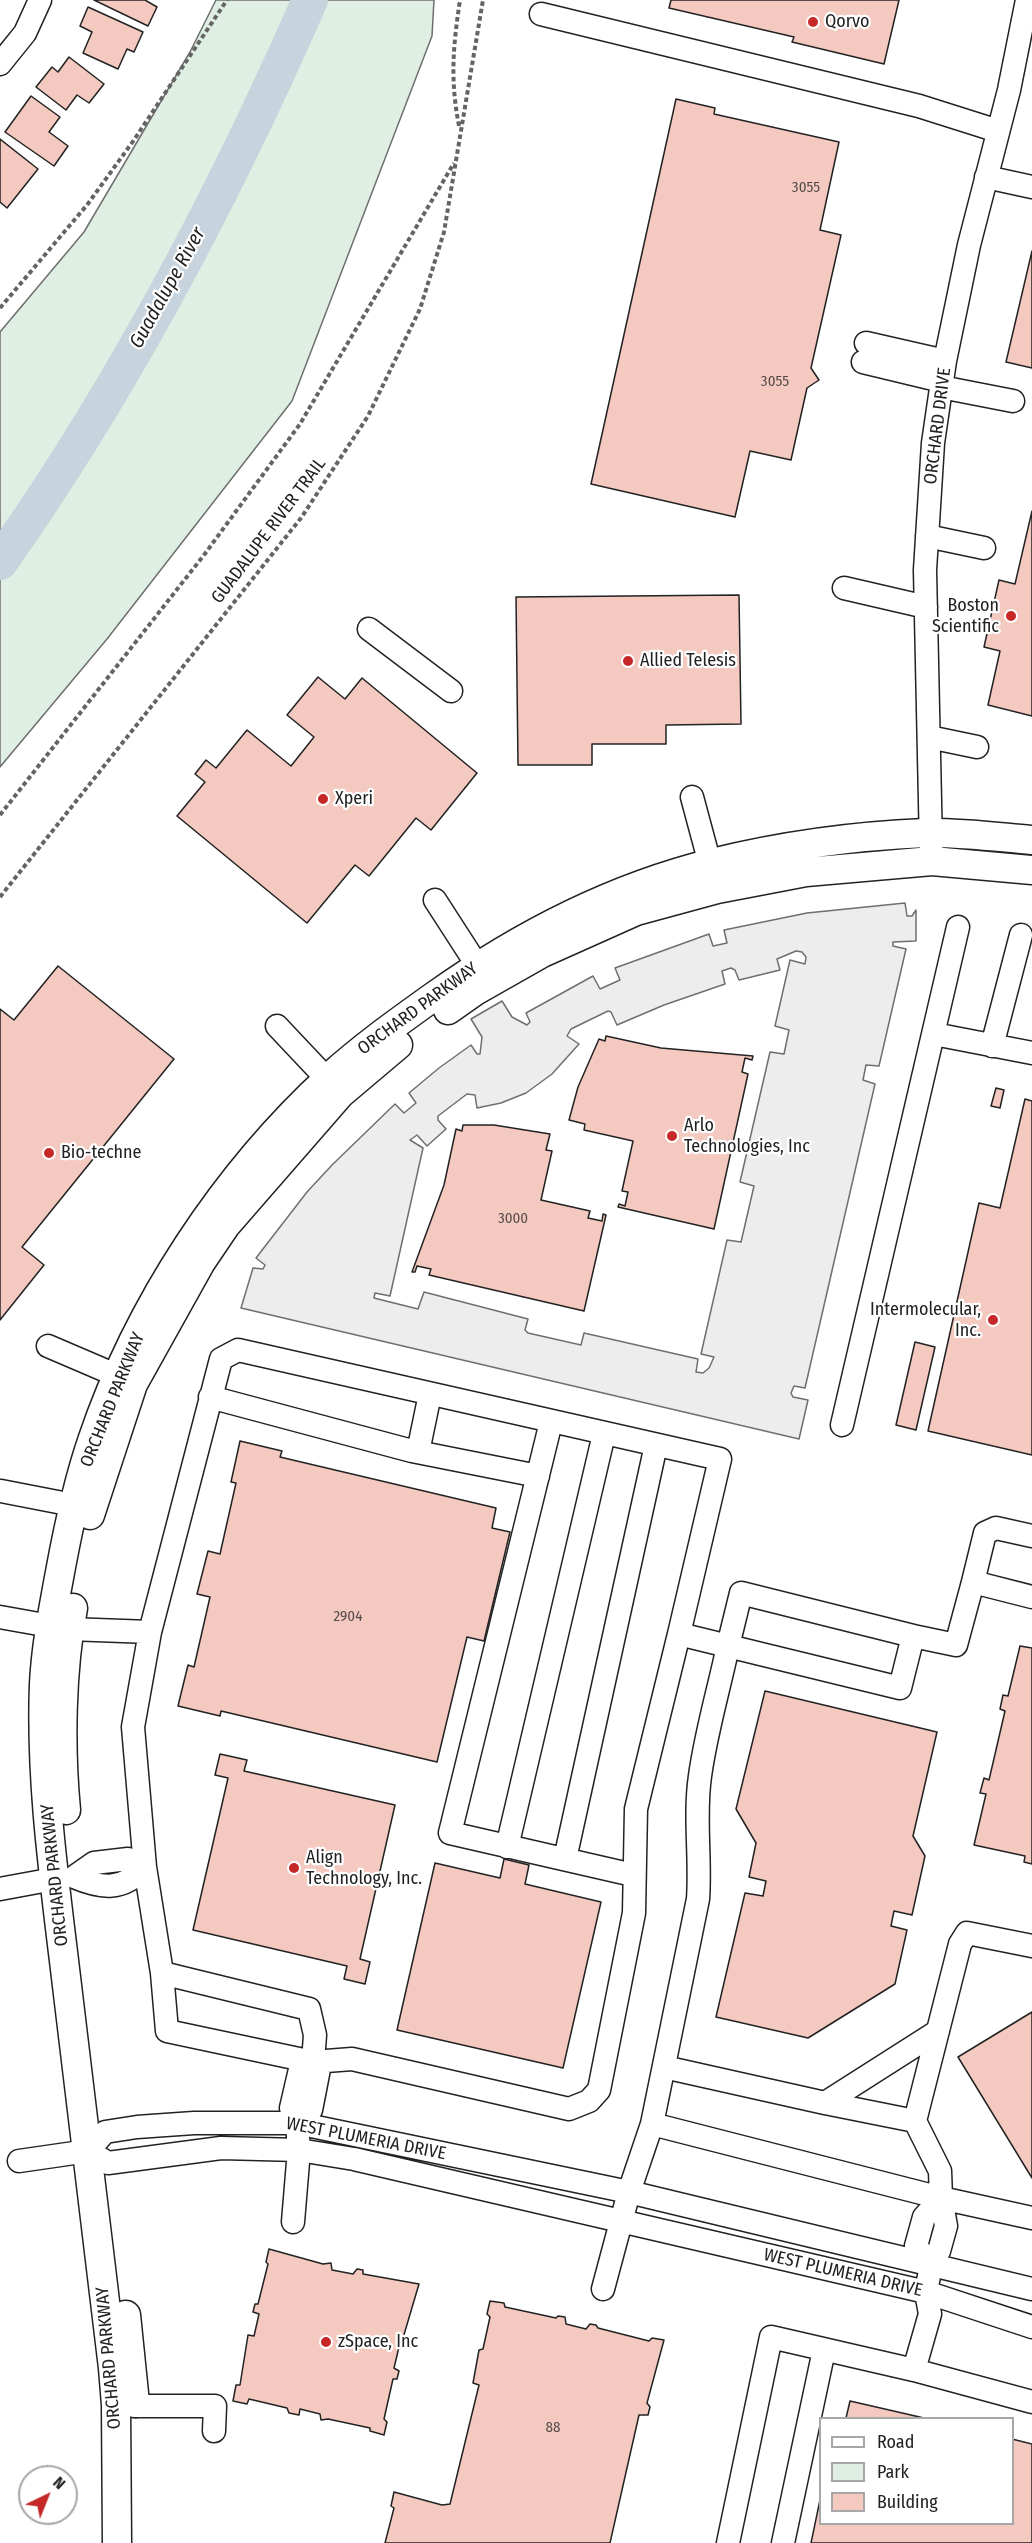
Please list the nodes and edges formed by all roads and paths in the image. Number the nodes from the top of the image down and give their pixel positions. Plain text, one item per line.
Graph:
1 (40, 0) edge
2 (227, 0) edge
3 (460, 0) edge
4 (483, 0) edge
5 (1027, 0) edge
6 (541, 14) dead end
7 (0, 64) edge
8 (460, 129) junction
9 (998, 131) junction
10 (456, 159) junction
11 (986, 177) junction
12 (1032, 187) edge
13 (0, 308) edge
14 (864, 352) dead end
15 (943, 376) junction
16 (1013, 401) dead end
17 (927, 536) junction
18 (984, 548) dead end
19 (844, 588) dead end
20 (926, 607) junction
21 (369, 629) dead end
22 (451, 691) dead end
23 (929, 737) junction
24 (977, 747) dead end
25 (692, 797) dead end
26 (0, 815) edge
27 (929, 833) junction
28 (1032, 840) edge
29 (932, 861) junction
30 (1032, 870) edge
31 (713, 876) junction
32 (0, 897) edge
33 (435, 900) dead end
34 (958, 927) dead end
35 (1020, 935) dead end
36 (476, 978) junction
37 (277, 1026) dead end
38 (934, 1034) junction
39 (992, 1047) junction
40 (1032, 1053) edge
41 (334, 1087) junction
42 (48, 1346) dead end
43 (126, 1380) junction
44 (430, 1394) junction
45 (210, 1397) junction
46 (551, 1422) junction
47 (842, 1425) dead end
48 (604, 1434) junction
49 (656, 1445) junction
50 (417, 1452) junction
51 (537, 1476) junction
52 (1, 1491) edge
53 (73, 1505) junction
54 (1032, 1536) edge
55 (973, 1582) junction
56 (1032, 1597) edge
57 (0, 1617) edge
58 (59, 1627) junction
59 (150, 1632) junction
60 (678, 1634) junction
61 (913, 1636) junction
62 (729, 1646) junction
63 (507, 1846) junction
64 (565, 1859) junction
65 (145, 1867) junction
66 (633, 1875) junction
67 (64, 1878) junction
68 (0, 1889) edge
69 (1032, 1946) edge
70 (162, 1973) junction
71 (938, 2031) junction
72 (313, 2062) junction
73 (664, 2067) junction
74 (825, 2103) junction
75 (915, 2121) junction
76 (297, 2123) junction
77 (652, 2124) junction
78 (100, 2149) junction
79 (299, 2150) junction
80 (19, 2161) dead end
81 (629, 2192) junction
82 (940, 2198) junction
83 (1032, 2218) edge
84 (293, 2222) dead end
85 (621, 2222) junction
86 (931, 2265) junction
87 (603, 2289) dead end
88 (1032, 2289) edge
89 (926, 2292) junction
90 (1032, 2327) edge
91 (824, 2350) junction
92 (914, 2370) junction
93 (1032, 2402) edge
94 (125, 2405) junction
95 (214, 2431) dead end
96 (117, 2543) edge
97 (136, 2543) edge
98 (728, 2543) edge
99 (783, 2543) edge

1 - 7 street
2 - 13 path
3 - 8 path, GUADALUPE RIVER TRAIL
4 - 8 path, GUADALUPE RIVER TRAIL
5 - 9 street, ORCHARD DRIVE
6 - 9 street
8 - 10 path, GUADALUPE RIVER TRAIL
9 - 11 street, ORCHARD DRIVE
10 - 26 path
10 - 32 path, GUADALUPE RIVER TRAIL
11 - 12 street
11 - 15 street, ORCHARD DRIVE
14 - 15 street
15 - 16 street
15 - 17 street, ORCHARD DRIVE
17 - 18 street
17 - 20 street, ORCHARD DRIVE
19 - 20 street
20 - 23 street, ORCHARD DRIVE
21 - 22 street
23 - 24 street
23 - 27 street, ORCHARD DRIVE
25 - 31 street
27 - 28 main road, ORCHARD PARKWAY
27 - 29 street, ORCHARD DRIVE
27 - 31 main road, ORCHARD PARKWAY
29 - 30 main road, ORCHARD PARKWAY
29 - 31 main road, ORCHARD PARKWAY
31 - 36 main road, ORCHARD PARKWAY
33 - 36 street
34 - 38 street
35 - 39 street
36 - 41 main road, ORCHARD PARKWAY
37 - 41 street
38 - 39 street
38 - 47 street
39 - 40 street
41 - 43 main road, ORCHARD PARKWAY
42 - 43 street
43 - 53 main road, ORCHARD PARKWAY
43 - 58 main road, ORCHARD PARKWAY
44 - 45 street
44 - 46 street
44 - 50 street
45 - 50 street
45 - 59 street
46 - 48 street
46 - 51 street
48 - 49 street
48 - 63 street
49 - 60 street
49 - 64 street
50 - 51 street
51 - 63 street
52 - 53 street
53 - 58 main road, ORCHARD PARKWAY
54 - 55 street
55 - 56 street
55 - 61 street
57 - 58 street
58 - 59 street
58 - 67 main road, ORCHARD PARKWAY
59 - 65 street
60 - 62 street
60 - 66 street
61 - 62 street
61 - 62 street
62 - 73 street
63 - 64 street
64 - 66 street
65 - 67 street
65 - 70 street
66 - 72 street
67 - 68 street
67 - 78 main road, ORCHARD PARKWAY
69 - 71 street
70 - 72 street
70 - 72 street
71 - 74 street
71 - 75 street
72 - 76 street
73 - 74 street
73 - 77 street
74 - 75 street
75 - 82 street
76 - 78 street, WEST PLUMERIA DRIVE
76 - 79 street
76 - 81 street, WEST PLUMERIA DRIVE
77 - 81 street
77 - 82 street
78 - 79 street, WEST PLUMERIA DRIVE
78 - 80 street
78 - 94 main road, ORCHARD PARKWAY
79 - 84 street
79 - 85 street, WEST PLUMERIA DRIVE
81 - 85 street
81 - 86 street, WEST PLUMERIA DRIVE
82 - 83 street
82 - 86 street
85 - 87 street
85 - 89 street, WEST PLUMERIA DRIVE
86 - 88 street, WEST PLUMERIA DRIVE
86 - 89 street
89 - 90 street, WEST PLUMERIA DRIVE
89 - 92 street
91 - 92 street
91 - 98 street
91 - 99 street
92 - 93 street
94 - 95 street
94 - 96 main road, ORCHARD PARKWAY
94 - 97 main road, ORCHARD PARKWAY

